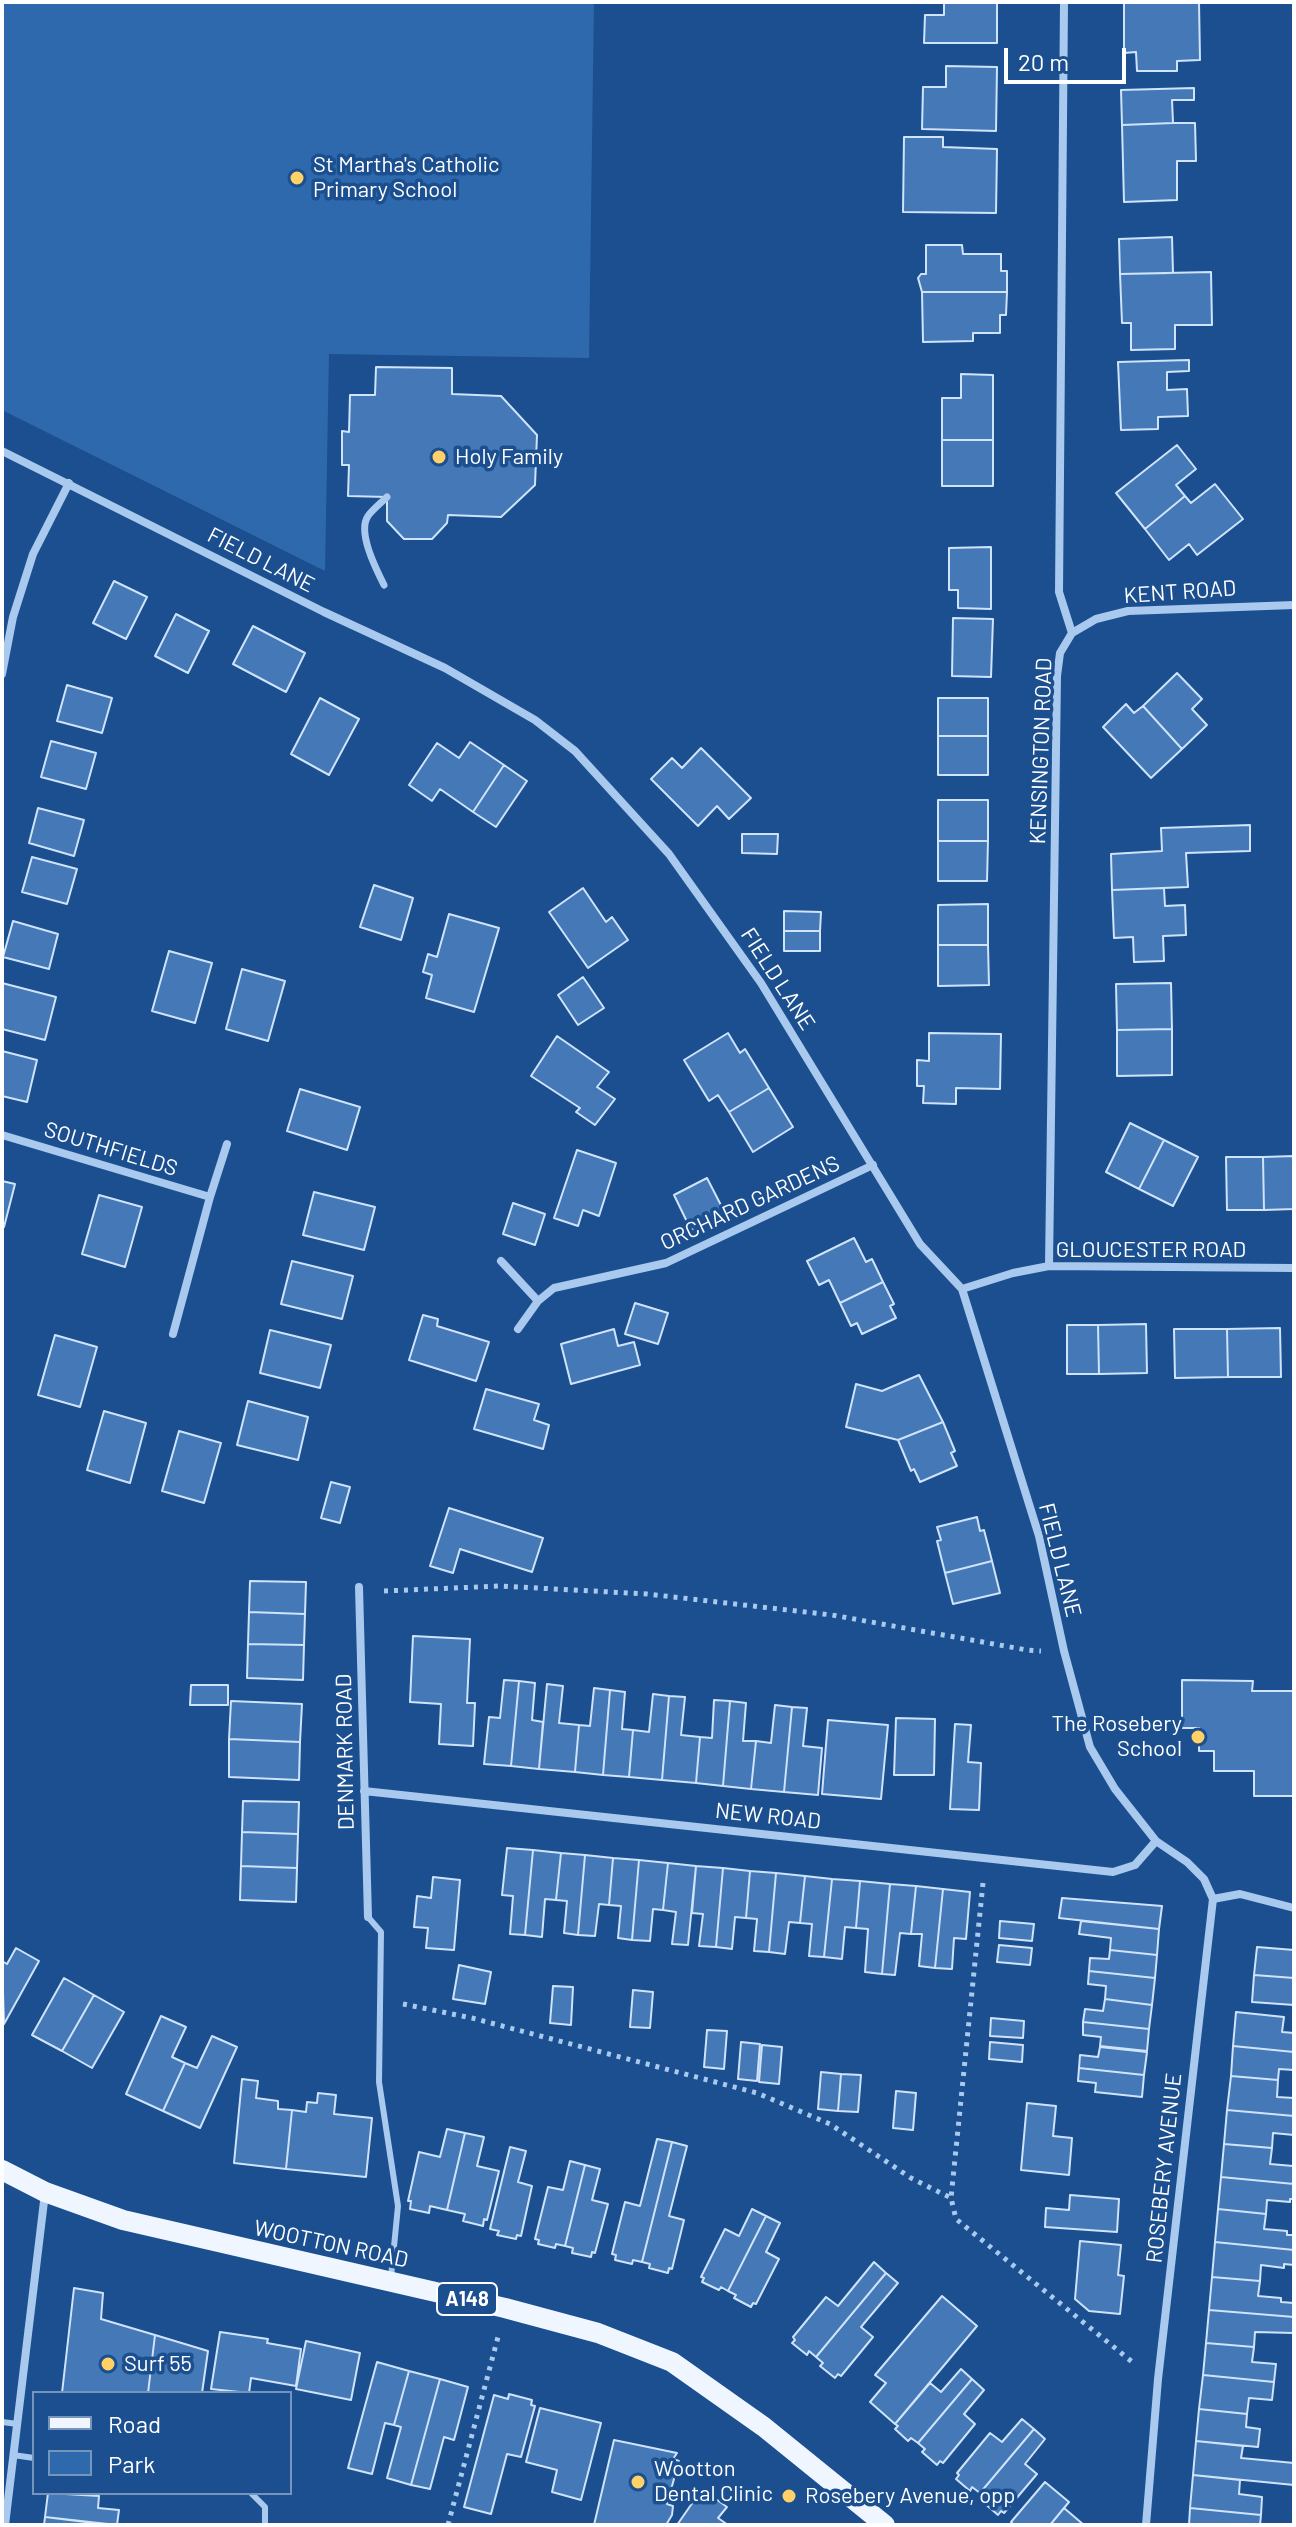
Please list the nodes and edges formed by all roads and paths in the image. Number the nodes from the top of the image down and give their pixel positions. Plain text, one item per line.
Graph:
1 (1064, 2) edge
2 (2, 451) edge
3 (69, 483) junction
4 (387, 497) dead end
5 (384, 585) dead end
6 (1294, 605) edge
7 (1072, 633) junction
8 (2, 674) edge
9 (2, 1135) edge
10 (227, 1144) dead end
11 (873, 1165) junction
12 (210, 1197) junction
13 (501, 1261) dead end
14 (1049, 1266) junction
15 (1294, 1268) edge
16 (962, 1289) junction
17 (538, 1301) junction
18 (518, 1329) dead end
19 (173, 1334) dead end
20 (359, 1590) joint
21 (1064, 1651) junction
22 (364, 1791) junction
23 (1156, 1841) junction
24 (986, 1858) junction
25 (1213, 1899) junction
26 (1294, 1908) edge
27 (368, 1917) joint
28 (380, 2000) junction
29 (2, 2170) edge
30 (45, 2192) junction
31 (951, 2198) junction
32 (390, 2281) junction
33 (505, 2308) junction
34 (1158, 2379) junction
35 (2, 2422) edge
36 (19, 2424) junction
37 (13, 2455) junction
38 (32, 2458) edge
39 (253, 2495) edge
40 (5, 2525) edge
41 (265, 2525) edge
42 (448, 2525) edge
43 (885, 2525) edge
44 (1146, 2525) edge

1 - 7 street, KENSINGTON ROAD
2 - 3 street, FIELD LANE
3 - 8 street
3 - 11 street, FIELD LANE
4 - 5 street
6 - 7 street, KENT ROAD
7 - 14 street, KENSINGTON ROAD
9 - 12 street, SOUTHFIELDS
10 - 12 street
11 - 16 street, FIELD LANE
11 - 17 street, ORCHARD GARDENS
12 - 19 street
13 - 17 street
14 - 15 street, GLOUCESTER ROAD
14 - 16 street, GLOUCESTER ROAD
16 - 21 street, FIELD LANE
17 - 18 street, ORCHARD GARDENS
20 - 21 path
20 - 22 street, DENMARK ROAD
21 - 23 street, FIELD LANE
22 - 24 street, NEW ROAD
22 - 27 street, DENMARK ROAD
23 - 24 street, NEW ROAD
23 - 25 street
24 - 31 path
25 - 26 street
25 - 34 street, ROSEBERY AVENUE
27 - 28 lane
28 - 31 path
28 - 32 lane
29 - 30 main road, WOOTTON ROAD / A148
30 - 32 main road, WOOTTON ROAD / A148
30 - 36 street
31 - 34 path
32 - 33 main road, WOOTTON ROAD / A148
33 - 42 path
33 - 43 main road, WOOTTON ROAD / A148
34 - 44 street, ROSEBERY AVENUE
35 - 36 lane
36 - 37 street
37 - 38 lane
37 - 40 street
39 - 41 lane

